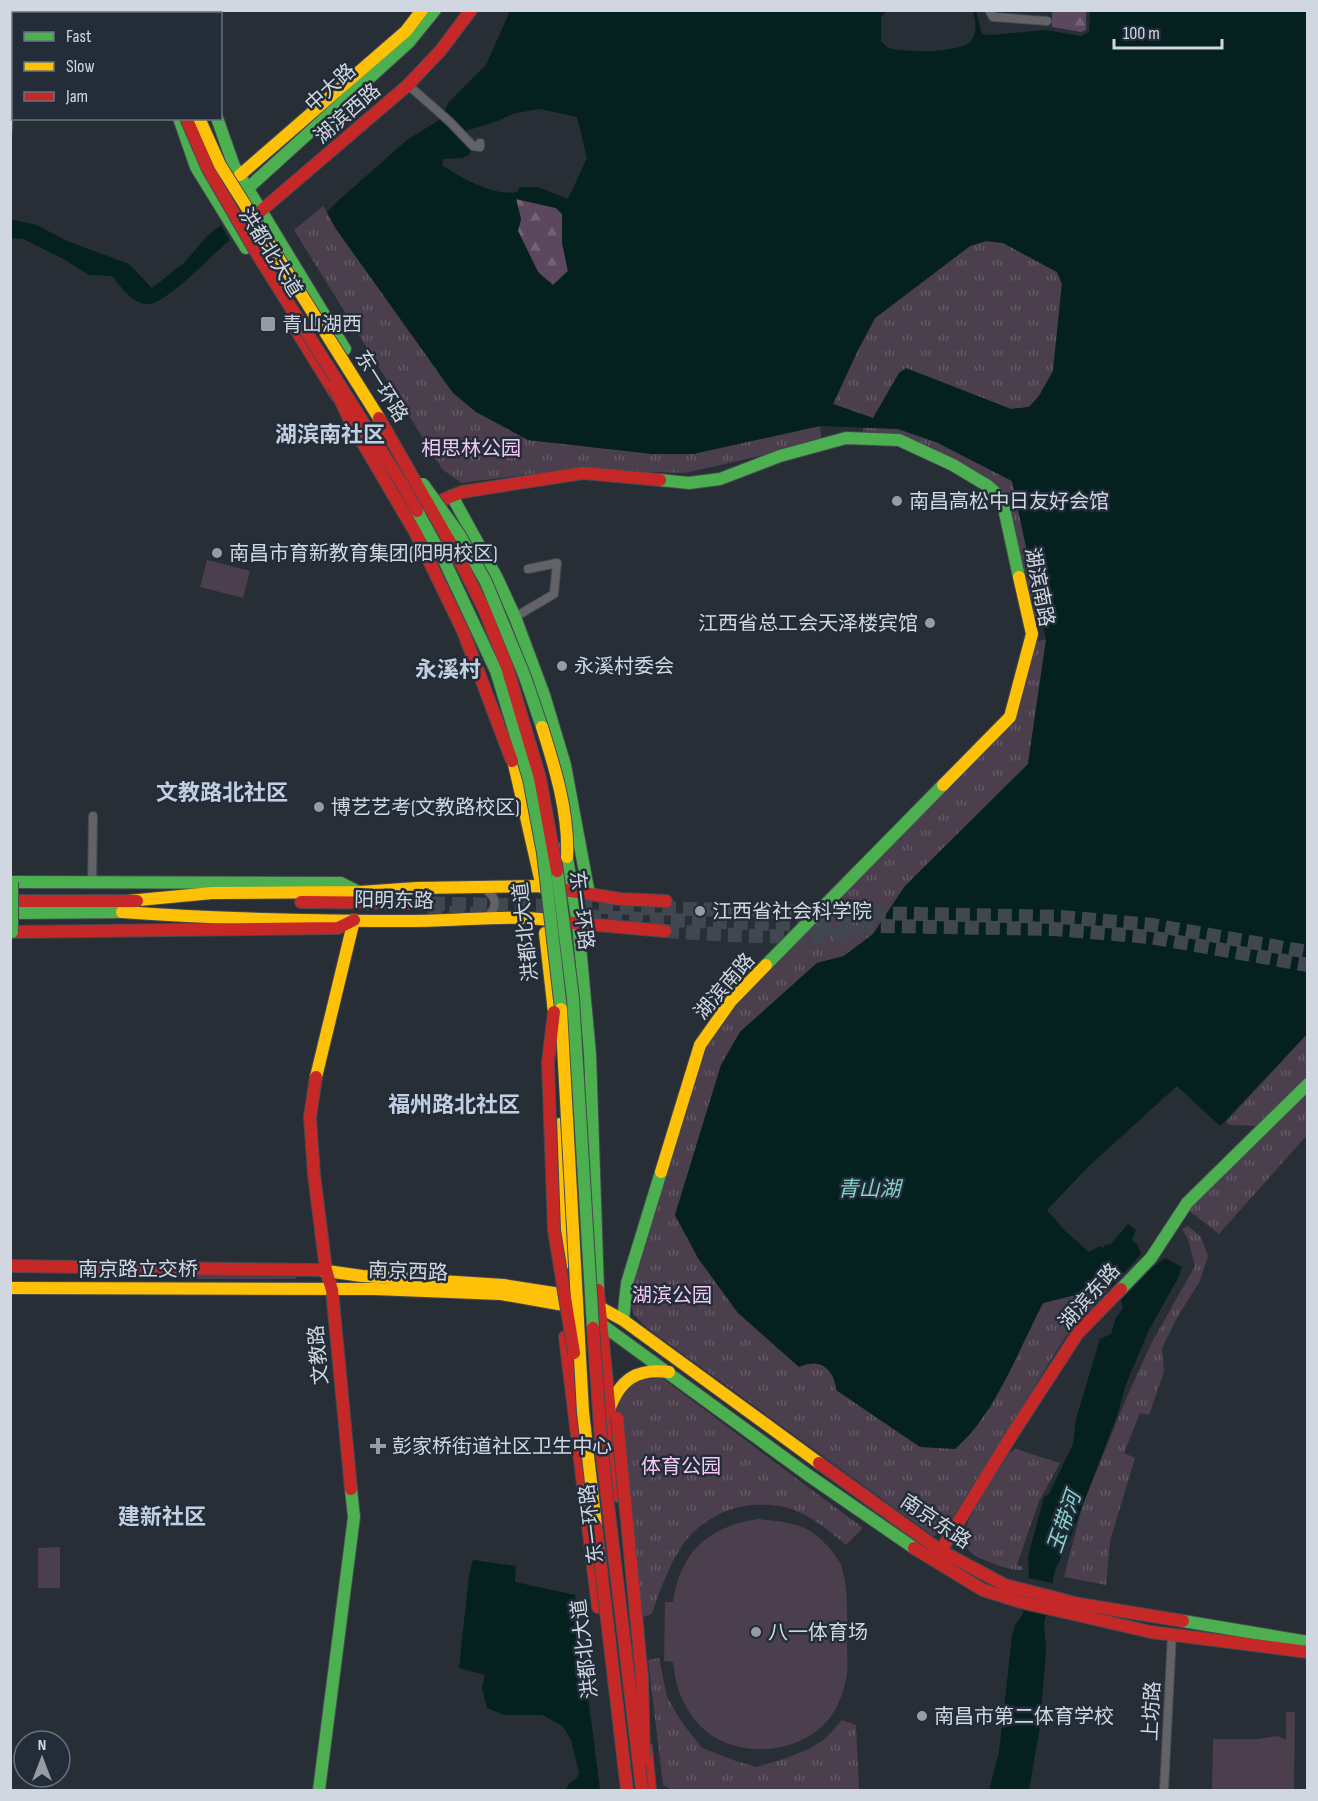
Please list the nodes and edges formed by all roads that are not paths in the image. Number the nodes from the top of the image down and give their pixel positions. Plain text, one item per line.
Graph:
1 (422, 10) edge
2 (435, 10) edge
3 (471, 10) edge
4 (989, 10) edge
5 (1047, 21) dead end
6 (408, 85) junction
7 (180, 120) edge
8 (187, 120) edge
9 (200, 120) edge
10 (218, 120) edge
11 (477, 144) dead end
12 (240, 175) junction
13 (247, 189) junction
14 (261, 212) junction
15 (236, 232) junction
16 (316, 346) junction
17 (398, 450) junction
18 (452, 496) junction
19 (435, 504) junction
20 (528, 569) dead end
21 (514, 617) junction
22 (512, 760) junction
23 (93, 816) dead end
24 (567, 857) junction
25 (92, 882) junction
26 (542, 886) junction
27 (482, 887) junction
28 (571, 891) junction
29 (360, 892) junction
30 (589, 894) junction
31 (10, 901) edge
32 (666, 901) dead end
33 (125, 907) junction
34 (410, 907) tunnel mouth
35 (10, 913) edge
36 (543, 918) junction
37 (484, 919) junction
38 (354, 920) junction
39 (578, 924) junction
40 (665, 931) tunnel mouth
41 (12, 932) edge
42 (554, 1012) junction
43 (1308, 1084) edge
44 (10, 1266) edge
45 (209, 1269) junction
46 (326, 1270) junction
47 (10, 1274) edge
48 (10, 1281) edge
49 (10, 1288) edge
50 (210, 1288) junction
51 (332, 1290) junction
52 (564, 1299) junction
53 (598, 1305) junction
54 (623, 1320) junction
55 (600, 1321) junction
56 (669, 1372) junction
57 (612, 1411) junction
58 (583, 1412) junction
59 (941, 1551) junction
60 (934, 1562) junction
61 (1022, 1596) junction
62 (1172, 1634) junction
63 (1308, 1642) edge
64 (1308, 1652) edge
65 (319, 1791) edge
66 (621, 1791) edge
67 (627, 1791) edge
68 (644, 1791) edge
69 (650, 1791) edge
70 (1164, 1791) edge

1 - 12 main road, 中大路
2 - 13 main road, 中大路
3 - 6 main road, 湖滨西路
4 - 5 street
6 - 11 street
6 - 14 main road, 湖滨西路
7 - 15 main road, 洪都北大道
8 - 16 main road, 东一环路, bridge
9 - 17 main road, 东一环路, bridge
10 - 12 main road, 洪都北大道
12 - 13 main road, 洪都北大道
13 - 14 main road, 洪都北大道
14 - 15 main road, 湖滨西路
14 - 19 main road, 洪都北大道
15 - 22 main road, 洪都北大道
16 - 22 main road, bridge
16 - 58 main road, 东一环路, bridge
17 - 24 main road, bridge
17 - 68 main road, 东一环路, bridge
18 - 19 main road, 湖滨南路
18 - 21 main road
18 - 54 main road, 湖滨南路
19 - 24 main road, 洪都北大道
20 - 21 street
21 - 30 main road
22 - 26 main road, 洪都北大道
23 - 25 street
24 - 28 main road, 洪都北大道
25 - 29 main road
25 - 41 main road, bridge
26 - 27 main road, 阳明东路
26 - 28 main road, 阳明东路
26 - 36 main road, 洪都北大道
27 - 29 main road, 阳明东路
27 - 37 street
28 - 30 main road, 阳明东路
28 - 39 main road, 洪都北大道
29 - 33 main road, 阳明东路
30 - 32 main road, 阳明东路
31 - 33 main road, 阳明东路
33 - 34 main road, 阳明东路
33 - 35 main road, 阳明东路
33 - 38 main road, 阳明东路
36 - 37 main road, 阳明东路
36 - 39 main road, 阳明东路
36 - 42 main road, 洪都北大道
37 - 38 main road, 阳明东路
38 - 41 main road
38 - 46 main road, 文教路
39 - 40 main road, 阳明东路
39 - 53 main road, 洪都北大道
42 - 52 main road, 洪都北大道
42 - 58 main road, bridge
43 - 59 main road, 湖滨东路
44 - 45 main road, 南京路立交桥
45 - 46 main road, 南京西路
45 - 47 main road, 南京路立交桥
46 - 51 main road, 文教路
46 - 52 main road, 南京西路
48 - 50 main road, 南京路立交桥
49 - 50 main road, 南京路立交桥
50 - 51 main road, 南京西路
51 - 52 main road, 南京西路
51 - 65 main road, 文教路
52 - 53 main road, 南京西路
52 - 55 main road, 南京西路
52 - 66 main road, 洪都北大道
53 - 54 main road, 南京东路
53 - 55 main road, 洪都北大道
54 - 59 main road, 南京东路
55 - 56 main road, 南京东路
55 - 57 main road, 洪都北大道
56 - 57 main road
56 - 60 main road, 南京东路
57 - 68 main road, bridge
57 - 69 main road, 洪都北大道
58 - 67 main road, 东一环路, bridge
59 - 60 main road, 湖滨东路
59 - 61 main road, 南京东路
60 - 61 main road, 南京东路
61 - 62 main road, 南京东路
61 - 63 main road, 南京东路
62 - 64 main road, 南京东路
62 - 70 street, 上坊路

